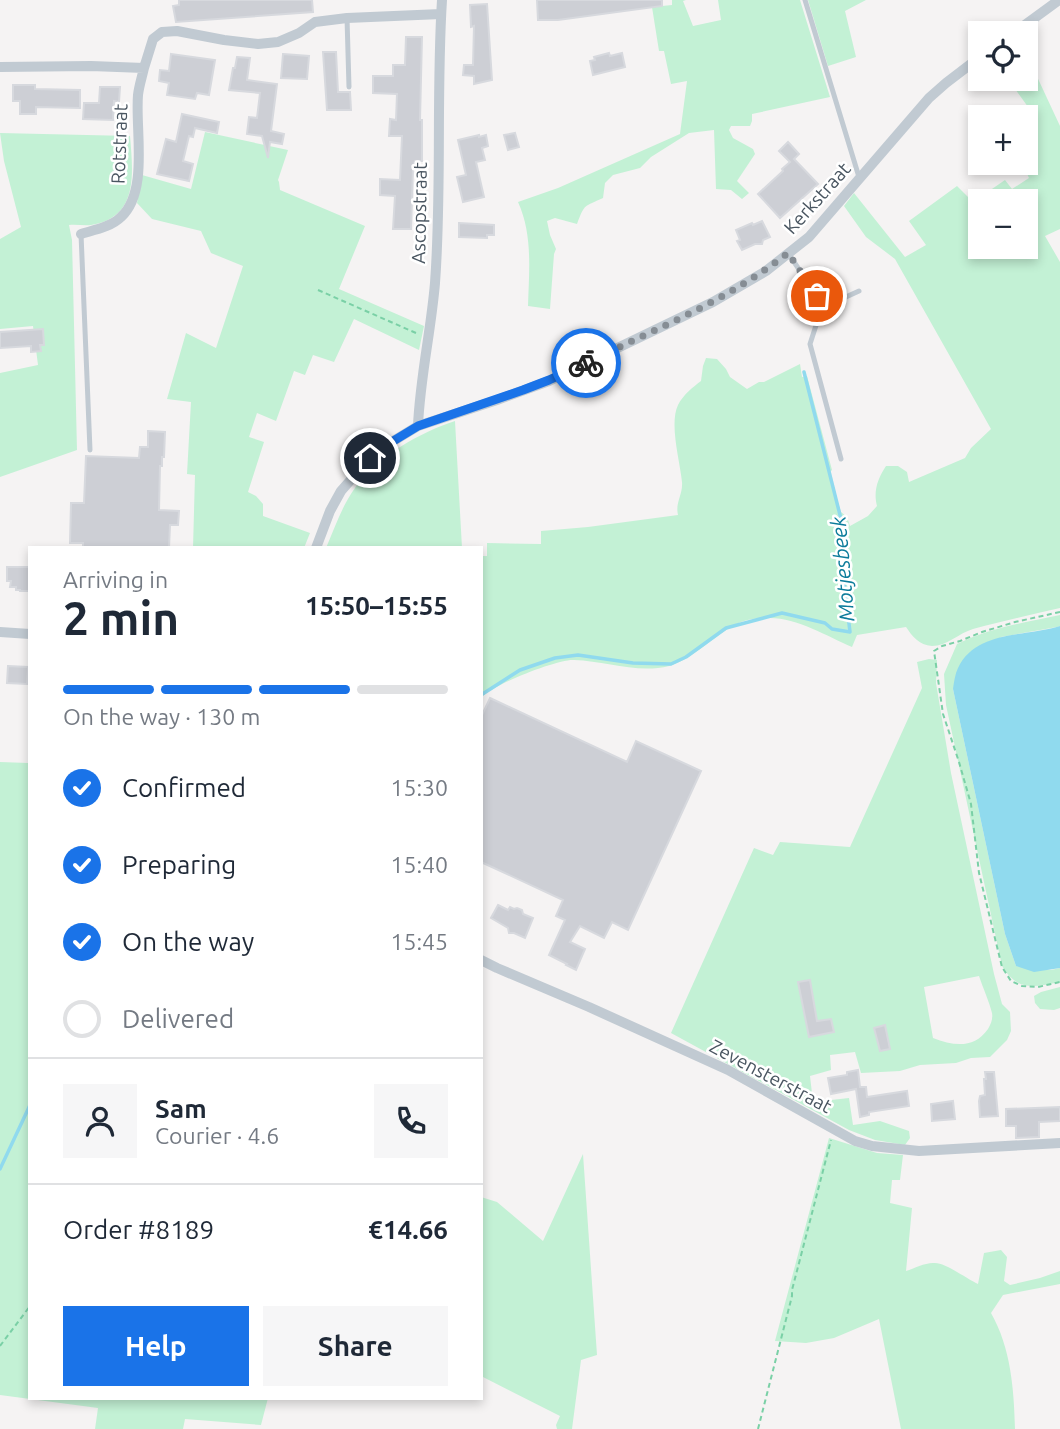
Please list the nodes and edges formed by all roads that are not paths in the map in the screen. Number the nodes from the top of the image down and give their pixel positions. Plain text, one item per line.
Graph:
1 (442, 0) edge
2 (805, 0) edge
3 (1059, 0) edge
4 (441, 13) junction
5 (347, 18) junction
6 (1030, 21) edge
7 (968, 66) edge
8 (0, 67) edge
9 (144, 68) junction
10 (349, 87) dead end
11 (859, 177) junction
12 (81, 234) joint
13 (788, 253) junction
14 (859, 291) dead end
15 (817, 296) junction
16 (418, 426) junction
17 (90, 450) dead end
18 (841, 459) dead end
19 (317, 546) edge
20 (0, 632) edge
21 (28, 634) edge
22 (483, 961) edge
23 (1060, 1143) edge

1 - 4 street, Ascopstraat
2 - 11 lane
3 - 6 street
4 - 5 street, Rotstraat
4 - 16 street, Ascopstraat
5 - 9 street, Rotstraat
5 - 10 lane
7 - 11 street, Kerkstraat
8 - 9 street
9 - 12 street, Rotstraat
11 - 13 street, Kerkstraat
12 - 17 lane
13 - 15 lane
13 - 16 street, Kerkstraat
14 - 15 lane
15 - 18 lane
16 - 19 street, Kerkstraat
20 - 21 street
22 - 23 street, Zevensterstraat

